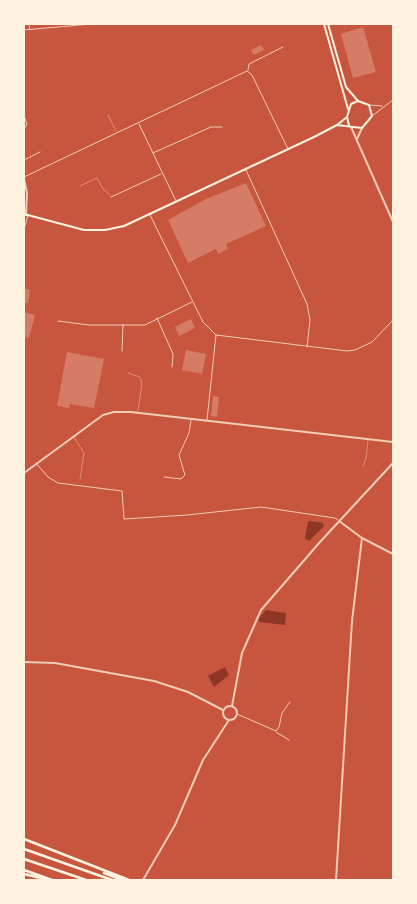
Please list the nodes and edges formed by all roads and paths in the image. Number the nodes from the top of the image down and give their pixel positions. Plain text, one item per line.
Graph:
1 (29, 24) edge
2 (54, 24) edge
3 (91, 24) edge
4 (328, 24) edge
5 (324, 25) edge
6 (54, 28) junction
7 (24, 30) edge
8 (30, 30) junction
9 (283, 47) dead end
10 (248, 71) junction
11 (393, 100) edge
12 (358, 101) junction
13 (369, 105) junction
14 (383, 106) junction
15 (348, 109) junction
16 (108, 115) dead end
17 (24, 116) edge
18 (372, 116) junction
19 (347, 117) junction
20 (139, 123) junction
21 (337, 126) junction
22 (350, 126) junction
23 (222, 127) dead end
24 (362, 128) junction
25 (24, 129) edge
26 (117, 133) junction
27 (357, 139) junction
28 (288, 149) junction
29 (40, 152) dead end
30 (153, 153) junction
31 (24, 160) edge
32 (246, 169) junction
33 (162, 173) junction
34 (24, 178) edge
35 (80, 186) dead end
36 (111, 197) joint
37 (176, 202) junction
38 (150, 214) junction
39 (26, 215) edge
40 (393, 222) edge
41 (24, 229) edge
42 (193, 302) junction
43 (157, 318) junction
44 (393, 320) edge
45 (58, 321) dead end
46 (123, 324) junction
47 (216, 335) junction
48 (307, 347) junction
49 (122, 351) dead end
50 (172, 367) dead end
51 (128, 373) dead end
52 (138, 412) junction
53 (191, 419) junction
54 (207, 421) junction
55 (74, 436) junction
56 (369, 440) junction
57 (393, 444) edge
58 (36, 463) junction
59 (393, 463) edge
60 (363, 466) dead end
61 (24, 473) edge
62 (164, 477) dead end
63 (80, 479) dead end
64 (339, 521) junction
65 (362, 538) junction
66 (393, 554) edge
67 (24, 662) edge
68 (290, 702) dead end
69 (232, 706) junction
70 (224, 710) junction
71 (237, 714) junction
72 (229, 720) junction
73 (276, 731) junction
74 (289, 740) dead end
75 (24, 839) edge
76 (24, 849) edge
77 (24, 859) edge
78 (83, 863) junction
79 (24, 870) edge
80 (24, 874) edge
81 (51, 880) edge
82 (86, 880) edge
83 (112, 880) edge
84 (122, 880) edge
85 (129, 880) edge
86 (143, 880) edge
87 (336, 880) edge

1 - 8 street
2 - 6 street
3 - 6 street
4 - 12 main road
5 - 15 main road
6 - 8 street
7 - 8 street
9 - 10 street
10 - 20 street
10 - 28 street
11 - 14 street
12 - 13 main road
12 - 15 main road
13 - 14 street
13 - 18 main road
14 - 18 street
15 - 19 main road
16 - 26 lane
17 - 25 street
18 - 24 main road
19 - 21 main road
19 - 22 main road
20 - 26 street
20 - 30 street
21 - 22 main road
21 - 28 main road
22 - 24 main road
22 - 27 street
23 - 30 street
24 - 27 street
26 - 34 street
27 - 40 street
28 - 32 main road
29 - 31 street
30 - 33 street
32 - 37 main road
32 - 48 street
33 - 36 street
33 - 37 street
34 - 39 street
35 - 36 lane
37 - 38 main road
38 - 39 main road
38 - 42 street
39 - 41 street
42 - 43 street
42 - 47 street
43 - 46 street
43 - 50 street
44 - 48 street
45 - 46 street
46 - 49 street
47 - 48 street
47 - 54 street
51 - 52 lane
52 - 53 street
52 - 55 street
53 - 54 street
53 - 62 street
54 - 56 street
55 - 58 street
55 - 63 lane
56 - 57 street
56 - 60 lane
58 - 61 street
58 - 64 street
59 - 64 street
64 - 65 street
64 - 69 street
65 - 66 street
65 - 87 street
67 - 70 street
68 - 73 street
69 - 70 street
69 - 71 street
70 - 72 street
71 - 72 street
71 - 73 street
72 - 86 street
73 - 74 street
75 - 78 highway
76 - 83 highway
77 - 82 highway
78 - 84 highway
78 - 85 highway
79 - 81 highway
80 - 81 highway

